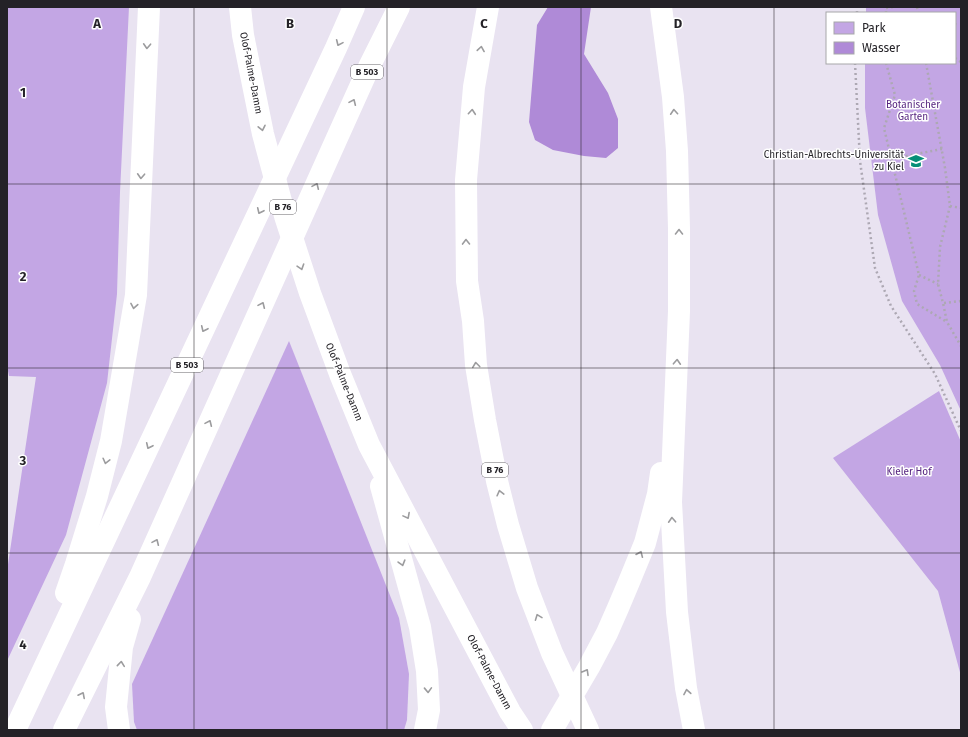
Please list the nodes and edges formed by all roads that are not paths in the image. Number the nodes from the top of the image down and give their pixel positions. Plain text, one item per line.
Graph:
1 (149, 7) edge
2 (240, 7) edge
3 (354, 7) edge
4 (399, 7) edge
5 (488, 7) edge
6 (660, 7) edge
7 (675, 401) junction
8 (369, 445) junction
9 (140, 578) junction
10 (516, 721) edge
11 (17, 727) edge
12 (64, 730) edge
13 (119, 730) edge
14 (425, 730) edge
15 (552, 730) edge
16 (588, 730) edge
17 (694, 730) edge

1 -> 11 highway
2 -> 8 highway, Olof-Palme-Damm / B 76
3 -> 11 highway, B 503
9 -> 4 highway, B 503
16 -> 5 highway, B 76
7 -> 6 highway
15 -> 7 highway
17 -> 7 highway
8 -> 10 highway, Olof-Palme-Damm / B 76
8 -> 14 highway
12 -> 9 highway, B 503
13 -> 9 highway

